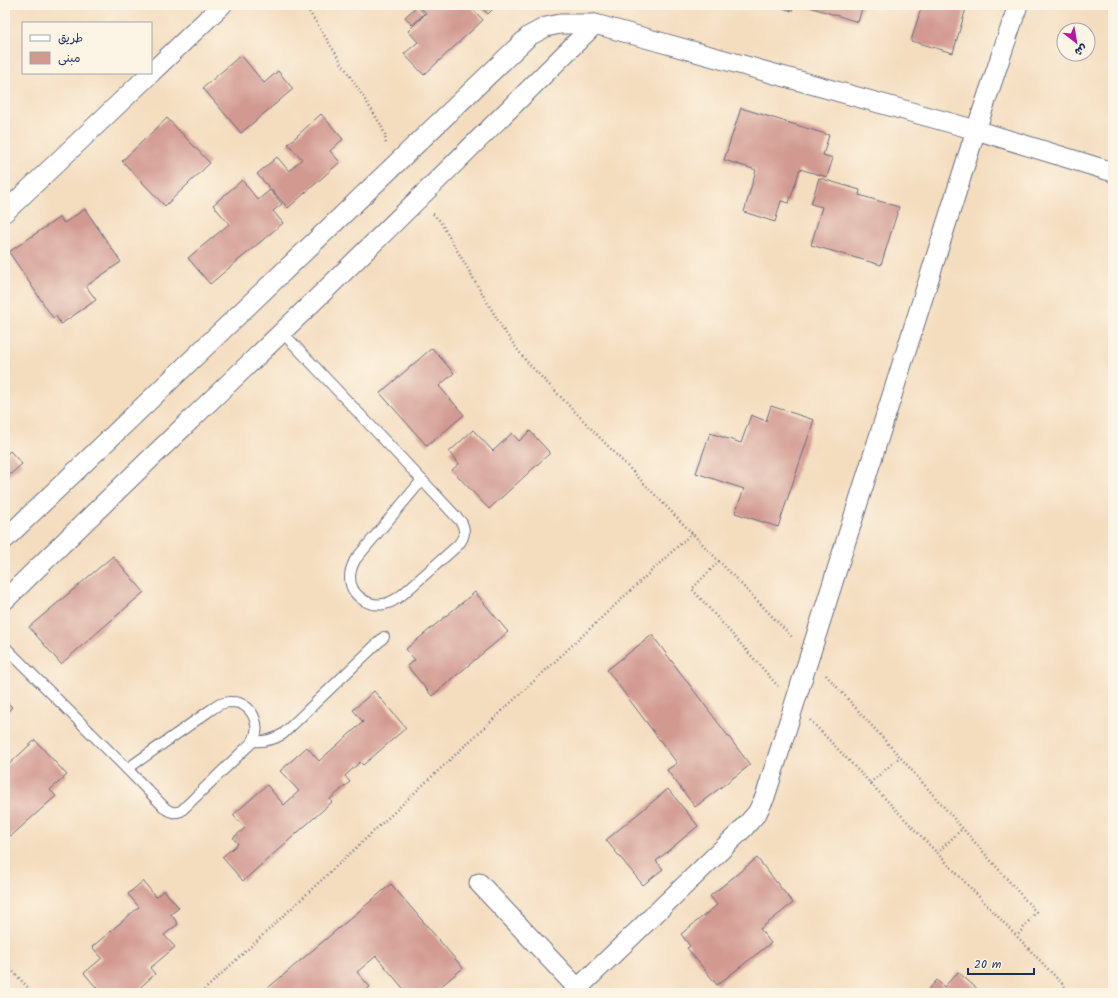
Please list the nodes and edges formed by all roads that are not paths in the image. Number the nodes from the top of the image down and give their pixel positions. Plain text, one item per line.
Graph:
1 (222, 5) edge
2 (1018, 5) edge
3 (595, 24) junction
4 (152, 72) edge
5 (150, 74) edge
6 (976, 130) junction
7 (1113, 172) edge
8 (5, 212) edge
9 (282, 332) junction
10 (422, 480) junction
11 (5, 539) edge
12 (5, 600) edge
13 (384, 637) dead end
14 (5, 647) edge
15 (253, 741) junction
16 (127, 769) junction
17 (479, 884) dead end
18 (578, 992) edge

1 - 4 street
2 - 6 street
3 - 6 street
3 - 9 street
3 - 11 street
5 - 8 street
6 - 7 street
6 - 18 street
9 - 10 lane
9 - 12 street
10 - 10 lane
13 - 15 lane
14 - 16 lane
15 - 16 lane
15 - 16 lane
17 - 18 street

